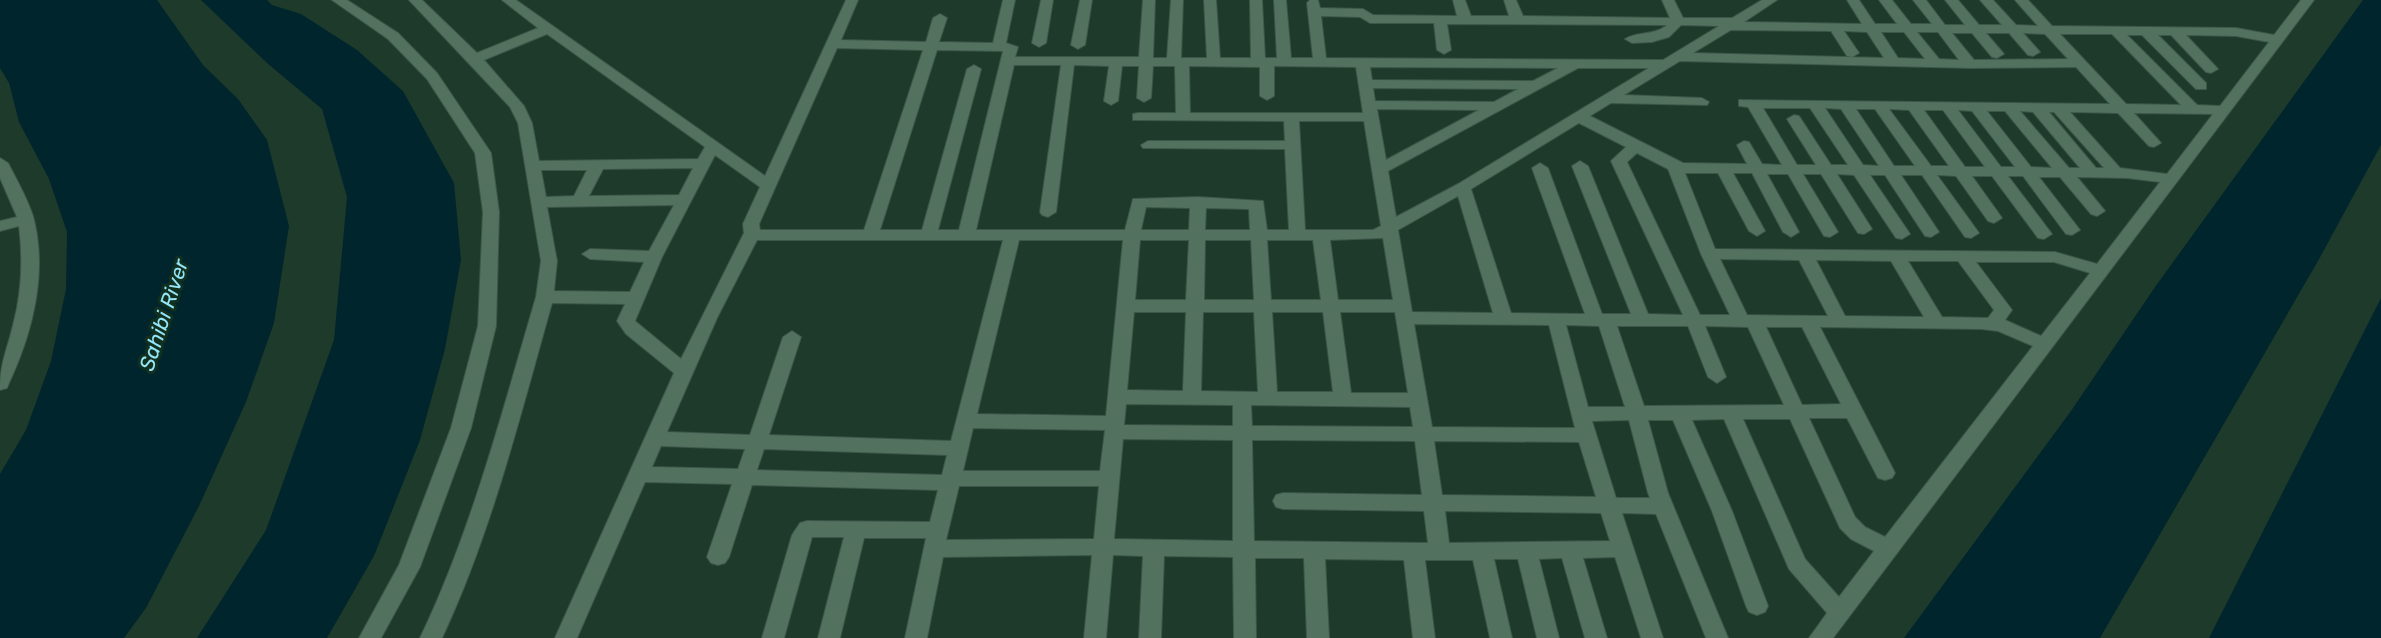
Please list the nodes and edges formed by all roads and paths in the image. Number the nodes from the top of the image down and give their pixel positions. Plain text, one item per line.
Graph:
1 (338, 0) edge
2 (415, 0) edge
3 (508, 0) edge
4 (852, 0) edge
5 (1009, 0) edge
6 (1047, 0) edge
7 (1086, 0) edge
8 (1149, 0) edge
9 (1177, 0) edge
10 (1210, 0) edge
11 (1256, 0) edge
12 (1280, 0) edge
13 (1459, 0) edge
14 (1510, 0) edge
15 (1668, 0) edge
16 (1771, 0) edge
17 (1853, 0) edge
18 (1885, 0) edge
19 (1919, 0) edge
20 (1951, 0) edge
21 (1986, 0) edge
22 (2021, 0) edge
23 (2308, 0) edge
24 (940, 18) dead end
25 (1465, 19) junction
26 (1517, 19) junction
27 (1440, 20) junction
28 (1678, 20) junction
29 (1733, 24) junction
30 (1835, 28) junction
31 (1872, 28) junction
32 (548, 29) junction
33 (1908, 29) junction
34 (1944, 29) junction
35 (1977, 30) junction
36 (2013, 30) junction
37 (2050, 30) junction
38 (2116, 31) junction
39 (2146, 31) junction
40 (2175, 32) junction
41 (1632, 39) dead end
42 (2280, 40) junction
43 (1039, 43) dead end
44 (1775, 43) junction
45 (833, 44) junction
46 (931, 45) junction
47 (1078, 45) dead end
48 (999, 46) junction
49 (1444, 50) dead end
50 (1852, 52) dead end
51 (2033, 52) dead end
52 (1997, 54) dead end
53 (475, 59) junction
54 (1008, 61) junction
55 (1068, 61) junction
56 (1116, 61) junction
57 (1672, 61) junction
58 (1147, 62) junction
59 (1178, 62) junction
60 (1894, 62) junction
61 (1214, 63) junction
62 (1263, 63) junction
63 (1284, 63) junction
64 (1320, 63) junction
65 (1362, 63) junction
66 (1935, 63) junction
67 (2079, 63) junction
68 (1575, 64) junction
69 (1970, 64) junction
70 (974, 69) dead end
71 (2211, 69) dead end
72 (1365, 84) junction
73 (1535, 85) junction
74 (2201, 86) dead end
75 (1267, 96) dead end
76 (1144, 98) dead end
77 (1608, 99) junction
78 (1111, 101) dead end
79 (1702, 102) dead end
80 (1815, 105) junction
81 (1846, 105) junction
82 (1879, 105) junction
83 (1913, 105) junction
84 (1497, 106) junction
85 (1946, 106) junction
86 (1976, 106) junction
87 (2009, 107) junction
88 (2037, 107) junction
89 (2058, 107) junction
90 (2122, 109) junction
91 (2193, 109) junction
92 (2224, 110) junction
93 (1369, 111) junction
94 (1138, 117) dead end
95 (1183, 117) junction
96 (1291, 117) junction
97 (1580, 117) junction
98 (1794, 119) dead end
99 (2154, 143) dead end
100 (713, 145) junction
101 (1148, 145) dead end
102 (1293, 145) junction
103 (1744, 145) dead end
104 (1636, 147) junction
105 (0, 163) edge
106 (704, 163) junction
107 (598, 164) junction
108 (533, 166) junction
109 (1580, 166) dead end
110 (1675, 167) junction
111 (1540, 168) dead end
112 (1379, 170) junction
113 (1724, 170) junction
114 (1757, 170) junction
115 (1792, 170) junction
116 (1826, 170) junction
117 (1859, 170) junction
118 (1890, 170) junction
119 (1928, 171) junction
120 (1961, 171) junction
121 (1997, 171) junction
122 (2028, 172) junction
123 (2064, 172) junction
124 (2091, 172) junction
125 (2116, 173) junction
126 (2171, 179) junction
127 (768, 185) junction
128 (1463, 187) junction
129 (684, 200) junction
130 (579, 201) junction
131 (539, 202) junction
132 (1198, 202) junction
133 (2097, 211) dead end
134 (1048, 212) dead end
135 (1994, 218) dead end
136 (26, 219) junction
137 (0, 226) edge
138 (1864, 229) dead end
139 (1389, 230) junction
140 (2072, 230) dead end
141 (1757, 231) dead end
142 (1791, 232) dead end
143 (1830, 232) dead end
144 (1931, 232) dead end
145 (752, 233) junction
146 (1971, 233) dead end
147 (1902, 234) dead end
148 (2044, 234) dead end
149 (1132, 235) junction
150 (1197, 235) junction
151 (870, 236) junction
152 (928, 236) junction
153 (966, 236) junction
154 (1012, 236) junction
155 (1259, 236) junction
156 (1297, 236) junction
157 (1321, 236) junction
158 (590, 254) dead end
159 (1709, 254) junction
160 (1804, 254) junction
161 (1896, 255) junction
162 (1963, 256) junction
163 (654, 257) junction
164 (2100, 270) junction
165 (545, 297) junction
166 (636, 298) junction
167 (1125, 306) junction
168 (1195, 306) junction
169 (1263, 306) junction
170 (1331, 306) junction
171 (1403, 312) junction
172 (1504, 320) junction
173 (1556, 320) junction
174 (1601, 320) junction
175 (1642, 320) junction
176 (1694, 320) junction
177 (1748, 320) junction
178 (1807, 320) junction
179 (1839, 321) junction
180 (1936, 323) junction
181 (1993, 323) junction
182 (792, 337) dead end
183 (2044, 344) junction
184 (685, 372) junction
185 (1717, 377) dead end
186 (0, 383) edge
187 (1117, 397) junction
188 (1192, 397) junction
189 (1242, 398) junction
190 (1268, 398) junction
191 (1343, 399) junction
192 (1418, 400) junction
193 (1854, 411) junction
194 (1731, 412) junction
195 (1797, 412) junction
196 (1680, 413) junction
197 (1580, 414) junction
198 (1637, 414) junction
199 (966, 421) junction
200 (1114, 427) junction
201 (1242, 433) junction
202 (1424, 435) junction
203 (1586, 435) junction
204 (655, 439) junction
205 (755, 442) junction
206 (959, 448) junction
207 (1885, 472) dead end
208 (639, 474) junction
209 (746, 477) junction
210 (1110, 479) junction
211 (951, 481) junction
212 (1283, 501) dead end
213 (1433, 504) junction
214 (1607, 506) junction
215 (1663, 506) junction
216 (856, 529) junction
217 (936, 540) junction
218 (1103, 547) junction
219 (1154, 548) junction
220 (1570, 548) junction
221 (1243, 549) junction
222 (1620, 549) junction
223 (1889, 549) junction
224 (1314, 550) junction
225 (1526, 550) junction
226 (1413, 551) junction
227 (1482, 551) junction
228 (1440, 552) junction
229 (718, 557) dead end
230 (1757, 607) dead end
231 (1840, 612) junction
232 (370, 638) edge
233 (431, 638) edge
234 (566, 638) edge
235 (773, 638) edge
236 (829, 638) edge
237 (916, 638) edge
238 (1095, 638) edge
239 (1150, 638) edge
240 (1245, 638) edge
241 (1318, 638) edge
242 (1424, 638) edge
243 (1501, 638) edge
244 (1548, 638) edge
245 (1596, 638) edge
246 (1652, 638) edge
247 (1717, 638) edge
248 (1820, 638) edge

1 - 232 street
2 - 53 street
3 - 32 street
4 - 45 street
5 - 48 street
6 - 43 street
7 - 47 street
8 - 58 street
9 - 59 street
10 - 61 street
11 - 62 street
12 - 63 street
13 - 25 street
14 - 26 street
15 - 28 street
16 - 29 street
17 - 31 street
18 - 33 street
19 - 34 street
20 - 35 street
21 - 36 street
22 - 37 street
23 - 42 street
24 - 46 street
25 - 26 street
25 - 27 street
26 - 28 street
27 - 49 street
27 - 64 street
28 - 29 street
28 - 41 street
29 - 44 street
29 - 57 street
30 - 31 street
30 - 44 street
30 - 50 street
31 - 33 street
31 - 60 street
32 - 53 street
32 - 100 street
33 - 34 street
33 - 66 street
34 - 35 street
34 - 69 street
35 - 36 street
35 - 52 street
36 - 37 street
36 - 51 street
37 - 38 street
37 - 67 street
38 - 39 street
38 - 91 street
39 - 40 street
39 - 74 street
40 - 42 street
40 - 71 street
42 - 92 street
44 - 57 street
44 - 60 street
45 - 46 street
45 - 127 street
46 - 48 street
46 - 151 street
48 - 54 street
53 - 108 street
54 - 55 street
54 - 153 street
55 - 56 street
55 - 134 street
56 - 58 street
56 - 78 street
57 - 68 street
57 - 77 street
58 - 59 street
58 - 76 street
59 - 61 street
59 - 95 street
60 - 66 street
61 - 62 street
62 - 63 street
62 - 75 street
63 - 64 street
64 - 65 street
65 - 68 street
65 - 72 street
66 - 69 street
67 - 69 street
67 - 90 street
68 - 73 street
70 - 152 street
72 - 73 street
72 - 93 street
73 - 84 street
77 - 79 street
77 - 97 street
80 - 81 street
80 - 115 street
80 - 117 street
81 - 82 street
81 - 118 street
82 - 83 street
82 - 119 street
83 - 85 street
83 - 120 street
84 - 93 street
84 - 112 street
85 - 86 street
85 - 121 street
86 - 87 street
86 - 122 street
87 - 88 street
87 - 123 street
88 - 89 street
88 - 124 street
89 - 90 street
89 - 125 street
90 - 91 street
90 - 99 street
91 - 92 street
92 - 126 street
93 - 96 street
93 - 112 street
94 - 95 street
95 - 96 street
96 - 102 street
97 - 104 street
97 - 128 street
98 - 116 street
100 - 106 street
100 - 127 street
101 - 102 street
102 - 156 street
103 - 114 street
104 - 110 street
104 - 176 street
105 - 136 street
106 - 107 street
106 - 129 street
107 - 108 street
107 - 130 street
108 - 131 street
109 - 175 street
110 - 113 street
110 - 159 street
111 - 174 street
112 - 139 street
113 - 114 street
113 - 141 street
114 - 115 street
114 - 142 street
115 - 116 street
115 - 143 street
116 - 117 street
116 - 138 street
117 - 118 street
117 - 147 street
118 - 119 street
118 - 144 street
119 - 120 street
119 - 146 street
120 - 121 street
120 - 135 street
121 - 122 street
121 - 148 street
122 - 123 street
122 - 140 street
123 - 124 street
123 - 133 street
124 - 125 street
125 - 126 street
126 - 164 street
127 - 145 street
128 - 139 street
128 - 172 street
129 - 130 street
129 - 163 street
130 - 131 street
131 - 165 street
132 - 149 street
132 - 150 street
132 - 155 street
136 - 137 street
136 - 186 street
139 - 157 street
139 - 171 street
145 - 151 street
145 - 184 street
149 - 150 street
149 - 154 street
149 - 167 street
150 - 155 street
150 - 168 street
151 - 152 street
152 - 153 street
153 - 154 street
154 - 199 street
155 - 156 street
155 - 169 street
156 - 157 street
157 - 170 street
158 - 163 street
159 - 160 street
159 - 177 street
160 - 161 street
160 - 179 street
161 - 162 street
161 - 180 street
162 - 164 street
162 - 181 street
163 - 166 street
164 - 183 street
165 - 166 street
165 - 233 street
166 - 184 street
167 - 168 street
167 - 187 street
168 - 169 street
168 - 188 street
169 - 170 street
169 - 190 street
170 - 171 street
170 - 191 street
171 - 172 street
171 - 192 street
172 - 173 street
173 - 174 street
173 - 197 street
174 - 175 street
174 - 198 street
175 - 176 street
176 - 177 street
176 - 185 street
177 - 178 street
177 - 195 street
178 - 179 street
178 - 193 street
179 - 180 street
180 - 181 street
181 - 183 street
182 - 205 street
183 - 223 street
184 - 204 street
187 - 188 street
187 - 200 street
188 - 189 street
189 - 190 street
189 - 201 street
190 - 191 street
191 - 192 street
192 - 202 street
193 - 195 street
193 - 207 street
194 - 195 street
194 - 196 street
194 - 231 street
195 - 223 street
196 - 198 street
196 - 230 street
197 - 198 street
197 - 203 street
198 - 215 street
199 - 200 street
199 - 206 street
200 - 201 street
200 - 210 street
201 - 202 street
201 - 221 street
202 - 203 street
202 - 213 street
203 - 214 street
204 - 205 street
204 - 208 street
205 - 206 street
205 - 209 street
206 - 211 street
208 - 209 street
208 - 234 street
209 - 211 street
209 - 229 street
210 - 211 street
210 - 218 street
211 - 217 street
212 - 213 street
213 - 214 street
213 - 228 street
214 - 215 street
214 - 222 street
215 - 247 street
216 - 217 street
216 - 235 street
216 - 236 street
217 - 218 street
217 - 237 street
218 - 219 street
218 - 238 street
219 - 221 street
219 - 239 street
220 - 222 street
220 - 225 street
220 - 245 street
221 - 224 street
221 - 240 street
222 - 246 street
223 - 231 street
224 - 226 street
224 - 241 street
225 - 227 street
225 - 244 street
226 - 228 street
226 - 242 street
227 - 228 street
227 - 243 street
231 - 248 street

